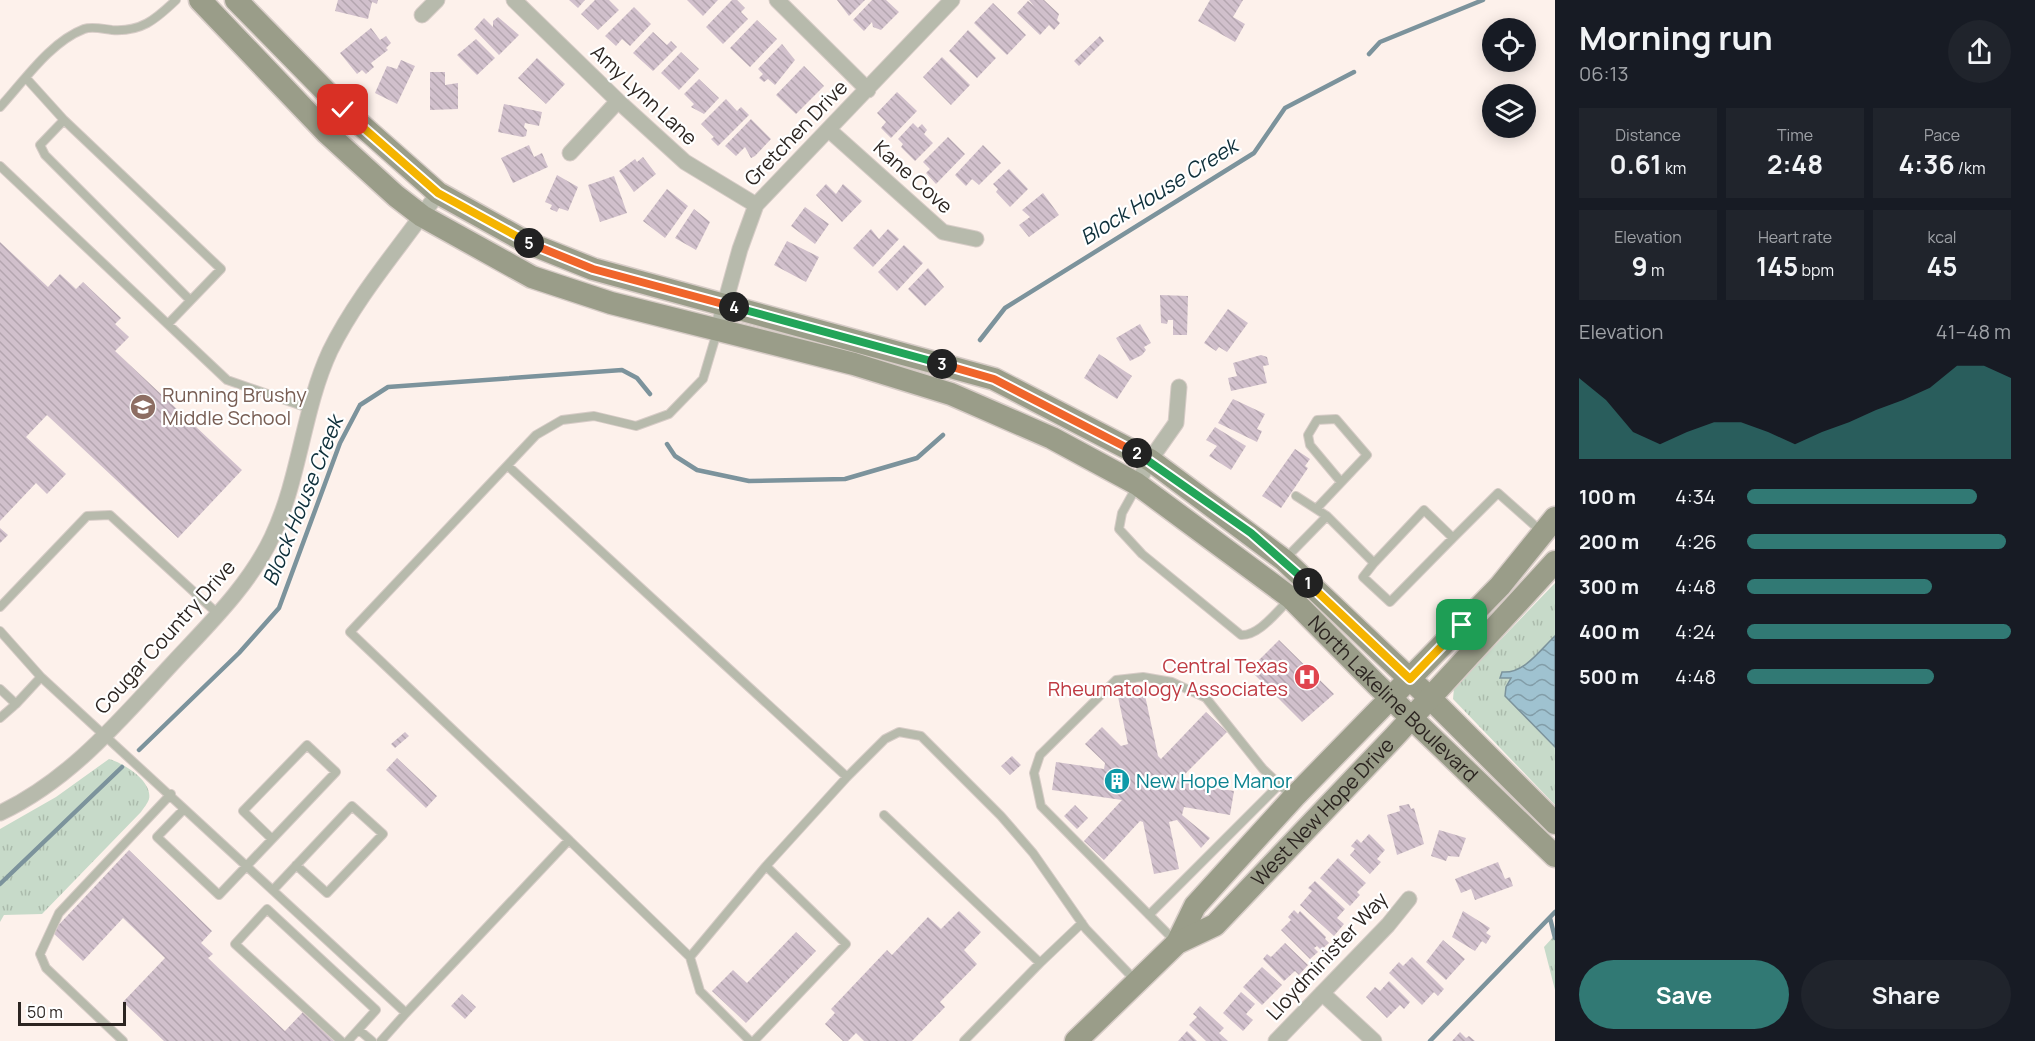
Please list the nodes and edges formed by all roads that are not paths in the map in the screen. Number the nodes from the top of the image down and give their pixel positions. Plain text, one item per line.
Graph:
1 (176, 0) edge
2 (200, 0) edge
3 (236, 0) edge
4 (437, 0) edge
5 (514, 0) edge
6 (777, 0) edge
7 (952, 0) edge
8 (422, 15) dead end
9 (26, 78) junction
10 (868, 90) junction
11 (618, 101) junction
12 (0, 107) edge
13 (64, 120) junction
14 (829, 130) junction
15 (570, 153) dead end
16 (0, 166) edge
17 (438, 193) junction
18 (756, 205) junction
19 (422, 216) junction
20 (976, 239) dead end
21 (190, 300) junction
22 (726, 305) junction
23 (168, 324) junction
24 (717, 332) junction
25 (1179, 387) dead end
26 (311, 410) junction
27 (1150, 460) junction
28 (508, 466) junction
29 (1341, 482) junction
30 (1137, 484) junction
31 (1296, 496) dead end
32 (1317, 508) junction
33 (1327, 516) junction
34 (1549, 525) edge
35 (1453, 538) junction
36 (1284, 560) junction
37 (1555, 562) edge
38 (1374, 563) junction
39 (1291, 598) junction
40 (0, 607) edge
41 (218, 614) junction
42 (0, 631) edge
43 (41, 676) junction
44 (1410, 679) junction
45 (0, 689) edge
46 (1430, 698) junction
47 (1392, 699) junction
48 (16, 704) junction
49 (0, 718) edge
50 (1412, 718) junction
51 (105, 737) junction
52 (847, 777) junction
53 (1287, 791) junction
54 (171, 794) junction
55 (184, 809) junction
56 (0, 813) edge
57 (884, 815) dead end
58 (1555, 823) edge
59 (273, 839) junction
60 (569, 840) junction
61 (1555, 856) edge
62 (247, 865) junction
63 (296, 865) junction
64 (766, 866) junction
65 (273, 890) junction
66 (1409, 899) dead end
67 (1149, 915) junction
68 (1082, 923) junction
69 (1177, 943) junction
70 (690, 957) junction
71 (1040, 963) junction
72 (1137, 982) junction
73 (1322, 993) junction
74 (406, 1013) junction
75 (359, 1029) junction
76 (123, 1041) edge
77 (341, 1041) edge
78 (348, 1041) edge
79 (372, 1041) edge
80 (381, 1041) edge
81 (752, 1041) edge
82 (964, 1041) edge
83 (1076, 1041) edge
84 (1276, 1041) edge
85 (1374, 1041) edge

1 - 9 lane
2 - 19 main road, North Lakeline Boulevard
3 - 17 main road, North Lakeline Boulevard
4 - 8 street
5 - 11 street, Amy Lynn Lane
6 - 10 street
7 - 10 street, Gretchen Drive
9 - 12 lane
9 - 13 lane
10 - 14 street, Gretchen Drive
11 - 15 street
11 - 18 street, Amy Lynn Lane
13 - 21 lane
13 - 21 lane
14 - 18 street, Gretchen Drive
14 - 20 street, Kane Cove
16 - 23 lane
17 - 19 street, Cougar Country Drive
17 - 22 main road, North Lakeline Boulevard
18 - 22 street, Gretchen Drive
19 - 24 main road, North Lakeline Boulevard
19 - 26 street, Cougar Country Drive
21 - 23 lane
22 - 24 street, Gretchen Drive
22 - 27 main road, North Lakeline Boulevard
23 - 26 lane
24 - 28 lane, Gretchen Drive
24 - 30 main road, North Lakeline Boulevard
25 - 27 street
26 - 41 street, Cougar Country Drive
27 - 30 street
27 - 36 main road, North Lakeline Boulevard
28 - 52 lane
28 - 60 lane, Gretchen Drive
29 - 29 lane
29 - 32 lane
30 - 39 main road, North Lakeline Boulevard
30 - 39 lane
31 - 32 lane
32 - 33 lane
33 - 36 lane
33 - 38 lane
34 - 35 lane
34 - 44 main road, West New Hope Drive
35 - 38 lane
35 - 38 lane
36 - 44 main road, North Lakeline Boulevard
37 - 46 main road, West New Hope Drive
39 - 47 main road, North Lakeline Boulevard
40 - 41 lane
41 - 51 street, Cougar Country Drive
42 - 43 lane
43 - 48 lane
43 - 51 lane
44 - 46 main road, North Lakeline Boulevard
44 - 47 main road, West New Hope Drive
45 - 48 lane
46 - 50 main road, West New Hope Drive
46 - 58 main road, North Lakeline Boulevard
47 - 50 main road, North Lakeline Boulevard
47 - 53 main road, West New Hope Drive
48 - 49 lane
50 - 61 main road, North Lakeline Boulevard
50 - 69 main road, West New Hope Drive
51 - 54 lane
51 - 56 street, Cougar Country Drive
52 - 64 lane
52 - 68 lane
53 - 67 lane
53 - 67 lane
53 - 69 main road, West New Hope Drive
54 - 55 lane
54 - 76 lane
55 - 62 lane
55 - 62 lane
57 - 71 lane
59 - 59 lane
59 - 62 lane
60 - 70 lane
60 - 74 lane
62 - 65 lane
63 - 63 lane
63 - 65 lane
64 - 70 lane
64 - 81 lane
65 - 74 lane
66 - 73 street, Lloydminister Way
67 - 69 lane
68 - 71 lane
68 - 72 lane
69 - 72 main road, West New Hope Drive
70 - 81 lane
71 - 82 lane
72 - 83 main road, West New Hope Drive
73 - 84 street, Lloydminister Way
73 - 85 street
74 - 80 lane
75 - 77 lane
75 - 78 lane
75 - 79 lane

